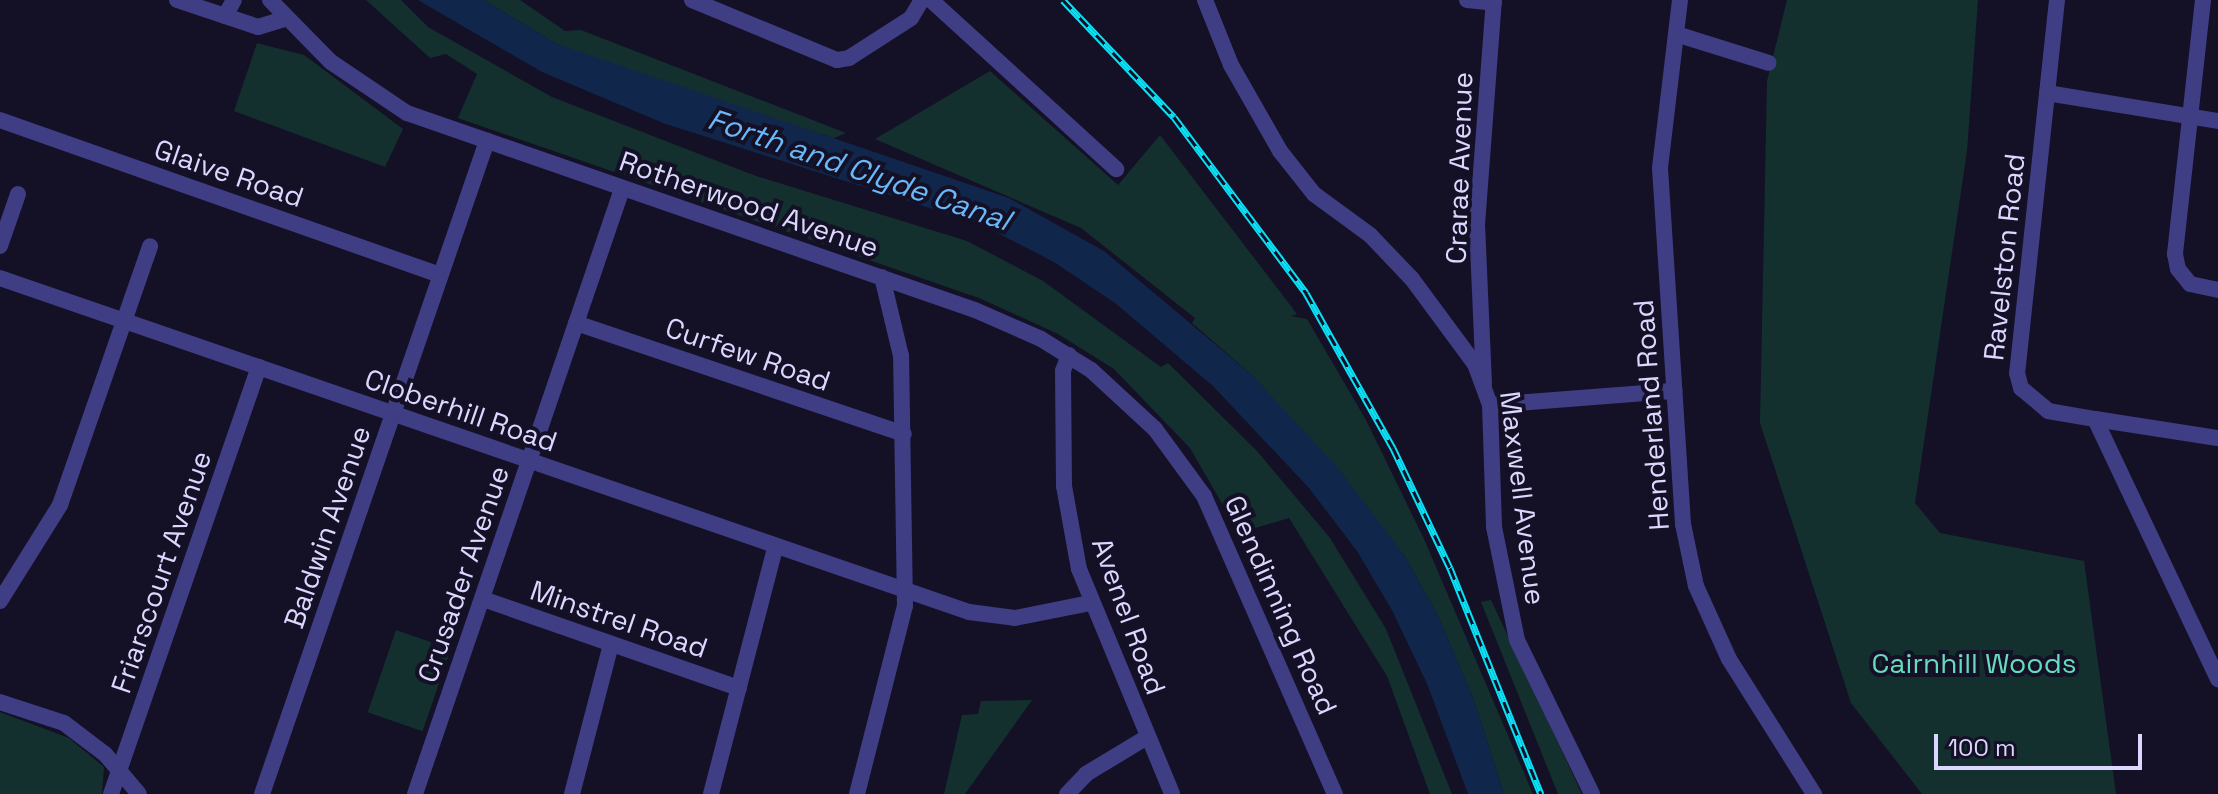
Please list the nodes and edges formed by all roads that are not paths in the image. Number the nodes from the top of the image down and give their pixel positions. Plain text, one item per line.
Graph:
1 (177, 0) edge
2 (234, 0) edge
3 (270, 0) edge
4 (692, 0) edge
5 (922, 0) edge
6 (931, 0) edge
7 (1205, 0) edge
8 (1467, 0) edge
9 (1680, 0) edge
10 (2057, 0) edge
11 (2203, 0) edge
12 (1494, 2) edge
13 (225, 16) junction
14 (287, 18) junction
15 (1676, 34) junction
16 (1769, 63) dead end
17 (2047, 93) junction
18 (2190, 117) junction
19 (0, 120) edge
20 (2218, 121) edge
21 (487, 141) junction
22 (1116, 169) dead end
23 (622, 189) junction
24 (18, 194) dead end
25 (0, 246) edge
26 (150, 246) dead end
27 (441, 275) junction
28 (882, 277) junction
29 (0, 278) edge
30 (2218, 290) edge
31 (124, 321) junction
32 (576, 323) junction
33 (1069, 355) junction
34 (259, 367) junction
35 (1484, 385) junction
36 (1674, 391) junction
37 (1490, 405) junction
38 (394, 414) junction
39 (2095, 419) junction
40 (904, 434) junction
41 (2218, 438) edge
42 (528, 461) junction
43 (775, 548) junction
44 (906, 590) junction
45 (483, 599) junction
46 (0, 601) edge
47 (1090, 603) junction
48 (611, 644) junction
49 (2218, 679) edge
50 (739, 688) junction
51 (0, 702) edge
52 (1147, 737) junction
53 (119, 771) junction
54 (111, 794) edge
55 (139, 794) edge
56 (262, 794) edge
57 (415, 794) edge
58 (572, 794) edge
59 (711, 794) edge
60 (857, 794) edge
61 (1067, 794) edge
62 (1172, 794) edge
63 (1335, 794) edge
64 (1592, 794) edge
65 (1814, 794) edge

1 - 13 street
2 - 13 street
3 - 14 street, Rotherwood Avenue
4 - 5 street
6 - 22 street
7 - 35 street, Maxwell Avenue
8 - 12 street
9 - 15 street, Henderland Road
10 - 17 street, Ravelston Road
11 - 18 street
12 - 35 street, Crarae Avenue
13 - 14 street
14 - 21 street, Rotherwood Avenue
15 - 16 street
15 - 36 street, Henderland Road
17 - 18 street
17 - 39 street, Ravelston Road
18 - 20 street
18 - 30 street
19 - 27 street, Glaive Road
21 - 23 street, Rotherwood Avenue
21 - 27 street, Baldwin Avenue
23 - 28 street, Rotherwood Avenue
23 - 32 street, Crusader Avenue
24 - 25 street
26 - 31 street
27 - 38 street, Baldwin Avenue
28 - 33 street, Glendinning Road
28 - 40 street, Rotherwood Avenue
29 - 31 street, Cloberhill Road
31 - 34 street, Cloberhill Road
31 - 46 street
32 - 40 street, Curfew Road
32 - 42 street, Crusader Avenue
33 - 47 street, Avenel Road
33 - 63 street, Glendinning Road
34 - 38 street, Cloberhill Road
34 - 53 street, Friarscourt Avenue
35 - 37 street, Maxwell Avenue
36 - 37 street
36 - 65 street, Henderland Road
37 - 64 street, Maxwell Avenue
38 - 42 street, Cloberhill Road
38 - 56 street, Baldwin Avenue
39 - 41 street, Ravelston Road
39 - 49 street
40 - 44 street, Rotherwood Avenue
42 - 43 street, Cloberhill Road
42 - 45 street, Crusader Avenue
43 - 44 street, Cloberhill Road
43 - 50 street
44 - 47 street, Cloberhill Road
44 - 60 street, Rotherwood Avenue
45 - 48 street, Minstrel Road
45 - 57 street, Crusader Avenue
47 - 52 street, Avenel Road
48 - 50 street, Minstrel Road
48 - 58 street
50 - 59 street
51 - 53 street
52 - 61 street
52 - 62 street, Avenel Road
53 - 54 street, Friarscourt Avenue
53 - 55 street

